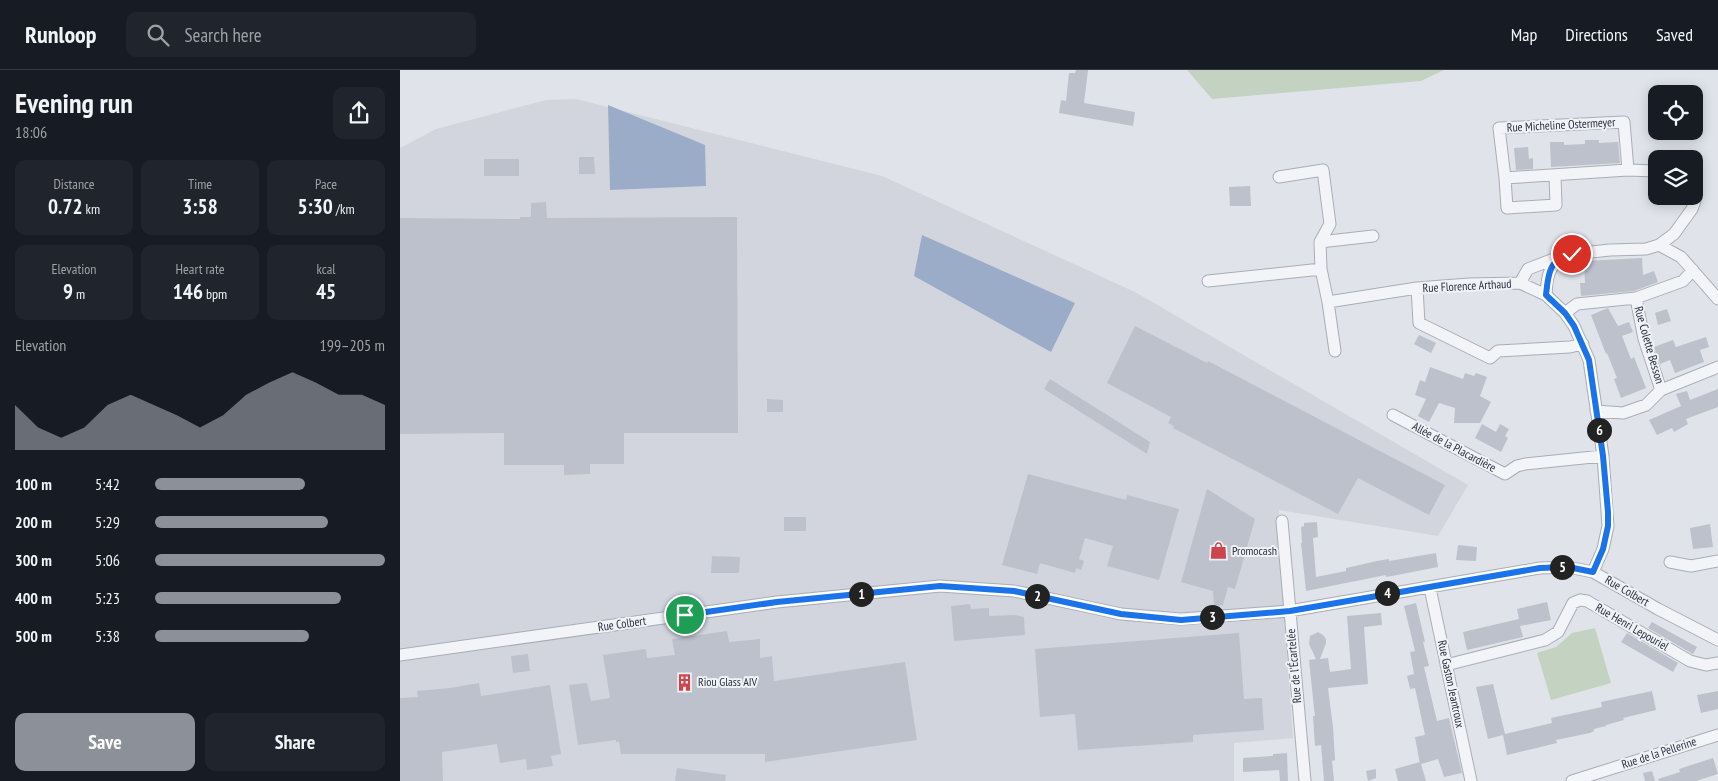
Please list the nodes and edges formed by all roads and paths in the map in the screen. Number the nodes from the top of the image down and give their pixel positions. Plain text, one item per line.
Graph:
1 (1628, 170) junction
2 (1648, 171) edge
3 (1555, 176) junction
4 (1280, 177) dead end
5 (1505, 178) junction
6 (1694, 205) edge
7 (1373, 236) dead end
8 (1320, 242) junction
9 (1659, 245) junction
10 (1564, 255) junction
11 (1320, 269) junction
12 (1693, 270) junction
13 (1208, 281) dead end
14 (1520, 283) junction
15 (1417, 288) junction
16 (1546, 295) junction
17 (1636, 298) junction
18 (1718, 299) edge
19 (1328, 302) junction
20 (1565, 313) junction
21 (1583, 344) junction
22 (1335, 351) dead end
23 (1718, 367) edge
24 (1661, 390) junction
25 (1596, 410) junction
26 (1393, 415) dead end
27 (1603, 456) junction
28 (1282, 521) dead end
29 (1718, 561) edge
30 (1670, 562) dead end
31 (1593, 572) junction
32 (1430, 588) junction
33 (1290, 611) junction
34 (1718, 640) edge
35 (400, 655) edge
36 (1718, 663) edge
37 (1446, 665) junction
38 (1718, 735) edge
39 (1305, 781) edge
40 (1472, 781) edge
41 (1572, 781) edge

1 - 2 street
1 - 3 street
1 - 5 street, Rue Micheline Ostermeyer
3 - 5 street
3 - 5 street
4 - 8 street
6 - 9 street
7 - 8 street
8 - 11 street
9 - 10 street
9 - 12 street
10 - 14 street
10 - 16 street
11 - 13 street
11 - 19 street
12 - 17 street, Rue Colette Besson
12 - 18 street
14 - 15 street, Rue Florence Arthaud
14 - 16 street, Rue Florence Arthaud
15 - 19 street, Rue Florence Arthaud
15 - 21 street
16 - 20 street, Rue Florence Arthaud
17 - 20 street, Rue Colette Besson
17 - 24 street, Rue Colette Besson
19 - 22 street
20 - 21 street, Rue Florence Arthaud
21 - 25 street, Rue Florence Arthaud
23 - 24 street, Rue Colette Besson
24 - 25 street
25 - 27 street, Rue Florence Arthaud
26 - 27 street, Allée de la Placardière
27 - 31 street, Rue Florence Arthaud
28 - 33 street, Rue de l'Écartelée
29 - 30 street
31 - 32 street, Rue Colbert
31 - 34 street, Rue Colbert
32 - 33 street, Rue Colbert
32 - 37 street, Rue Gaston Jeantroux
33 - 35 street, Rue Colbert
33 - 39 street, Rue de l'Écartelée
36 - 37 street, Rue Henri Lepouriel
37 - 40 street, Rue Gaston Jeantroux
38 - 41 street, Rue de la Pellerine

